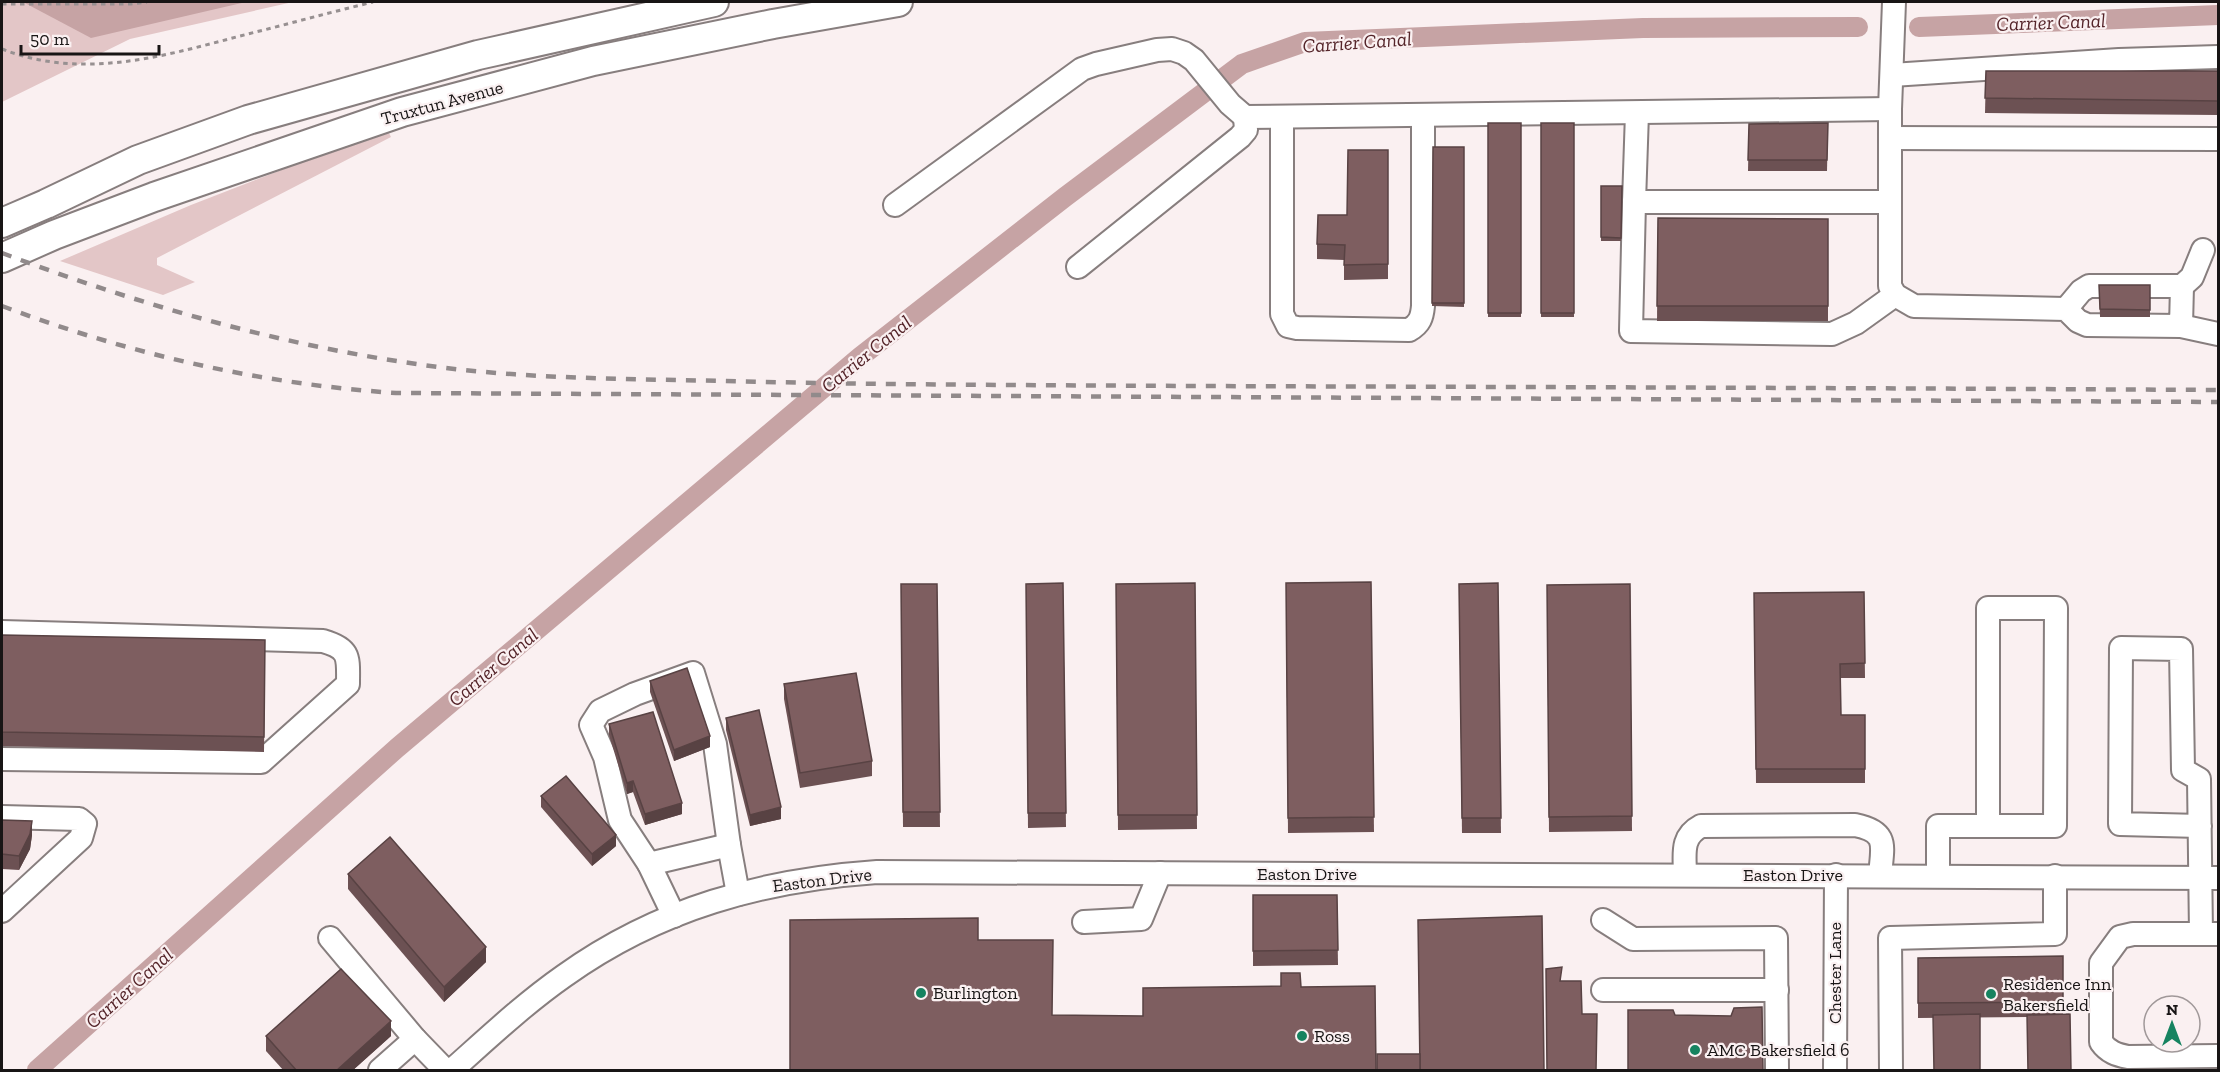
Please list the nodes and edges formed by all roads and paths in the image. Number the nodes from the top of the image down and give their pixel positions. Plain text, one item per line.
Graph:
1 (147, 2) edge
2 (373, 2) edge
3 (714, 2) edge
4 (898, 2) edge
5 (1894, 2) edge
6 (2, 4) edge
7 (2, 50) edge
8 (2218, 57) edge
9 (1892, 64) junction
10 (1890, 109) junction
11 (1238, 110) junction
12 (1637, 113) junction
13 (1423, 115) junction
14 (1282, 117) junction
15 (1890, 138) junction
16 (2218, 139) edge
17 (1634, 202) junction
18 (1889, 202) junction
19 (896, 205) dead end
20 (2, 223) edge
21 (2203, 250) dead end
22 (2, 258) edge
23 (1078, 267) dead end
24 (2181, 286) junction
25 (1895, 295) junction
26 (2066, 309) junction
27 (2181, 326) junction
28 (2218, 334) edge
29 (2, 632) edge
30 (2, 759) edge
31 (2, 817) edge
32 (1988, 826) junction
33 (2200, 826) junction
34 (729, 845) junction
35 (649, 864) junction
36 (1160, 873) junction
37 (1685, 875) junction
38 (1836, 875) junction
39 (1880, 876) junction
40 (1938, 876) junction
41 (2055, 876) junction
42 (2209, 878) edge
43 (738, 894) junction
44 (2, 911) edge
45 (674, 916) junction
46 (1603, 920) dead end
47 (1084, 922) dead end
48 (2210, 934) edge
49 (330, 938) dead end
50 (1603, 990) dead end
51 (1776, 990) junction
52 (415, 1039) junction
53 (2218, 1056) edge
54 (380, 1071) edge
55 (445, 1071) edge
56 (452, 1071) edge
57 (1777, 1071) edge
58 (1835, 1071) edge
59 (1891, 1071) edge

1 - 6 path
2 - 7 path
3 - 20 main road, Truxtun Avenue
4 - 22 main road, Truxtun Avenue
5 - 9 street
8 - 9 street
9 - 10 street
10 - 12 street
10 - 15 street
11 - 14 street
11 - 19 street
11 - 23 street
12 - 13 street
12 - 17 street
13 - 14 street
13 - 14 street
15 - 16 street
15 - 18 street
17 - 18 street
17 - 25 street
18 - 25 street
21 - 24 street
24 - 26 street
24 - 27 street
25 - 26 street
26 - 27 street
27 - 28 street
29 - 30 street
31 - 44 street
32 - 32 street
32 - 40 street
33 - 33 street
33 - 42 street
34 - 35 street
34 - 35 street
34 - 43 street
35 - 45 street
36 - 37 street, Easton Drive
36 - 43 street, Easton Drive
36 - 47 street
37 - 38 street, Easton Drive
37 - 39 street
38 - 39 street, Easton Drive
38 - 58 street, Chester Lane
39 - 40 street, Easton Drive
40 - 41 street, Easton Drive
41 - 42 street, Easton Drive
41 - 59 street
42 - 48 street
43 - 45 street, Easton Drive
45 - 56 street, Easton Drive
46 - 51 street
48 - 53 street
49 - 52 street
50 - 51 street
51 - 57 street
52 - 54 street
52 - 55 street

